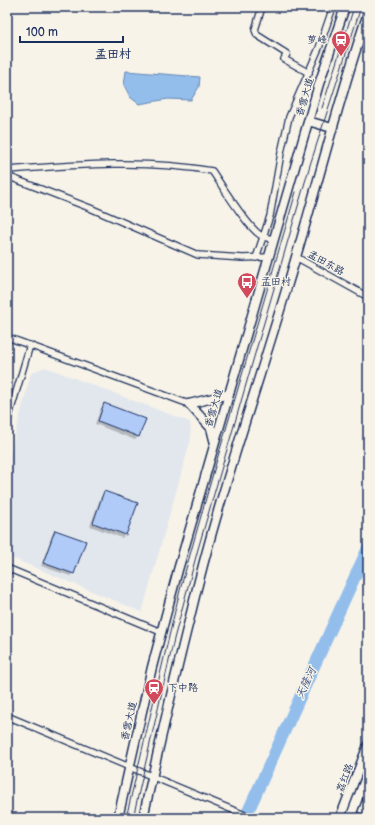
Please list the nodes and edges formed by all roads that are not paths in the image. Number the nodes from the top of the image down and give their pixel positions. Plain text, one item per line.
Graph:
1 (262, 7) edge
2 (333, 7) edge
3 (344, 7) edge
4 (368, 12) edge
5 (309, 73) junction
6 (308, 121) junction
7 (332, 128) junction
8 (7, 170) edge
9 (7, 176) edge
10 (263, 236) junction
11 (274, 239) junction
12 (296, 256) junction
13 (269, 257) junction
14 (256, 258) junction
15 (368, 297) edge
16 (7, 337) edge
17 (30, 345) junction
18 (229, 394) junction
19 (189, 404) junction
20 (7, 423) edge
21 (214, 442) junction
22 (7, 568) edge
23 (161, 632) junction
24 (7, 716) edge
25 (368, 745) edge
26 (129, 768) junction
27 (368, 772) edge
28 (152, 777) junction
29 (351, 816) edge
30 (118, 818) edge
31 (143, 818) edge
32 (252, 818) edge
33 (340, 818) edge
34 (364, 818) edge

1 - 5 street
2 - 5 street
3 - 6 main road, 香雪大道
4 - 7 main road
5 - 10 street
6 - 7 main road
6 - 11 main road, 香雪大道
7 - 12 main road
8 - 10 street
9 - 14 street
10 - 11 street
10 - 14 street
11 - 13 main road, 香雪大道
12 - 15 street, 孟田东路
12 - 28 main road
13 - 14 street
13 - 18 main road, 香雪大道
16 - 17 street
17 - 19 street
17 - 20 street
18 - 19 main road
18 - 21 main road, 香雪大道
19 - 21 main road
21 - 23 main road, 香雪大道
22 - 23 street
23 - 26 main road, 香雪大道
24 - 26 street
25 - 33 main road, 荔红路
26 - 28 street
26 - 30 main road, 香雪大道
27 - 29 main road, 荔红路
28 - 31 main road
28 - 32 street
29 - 34 street

